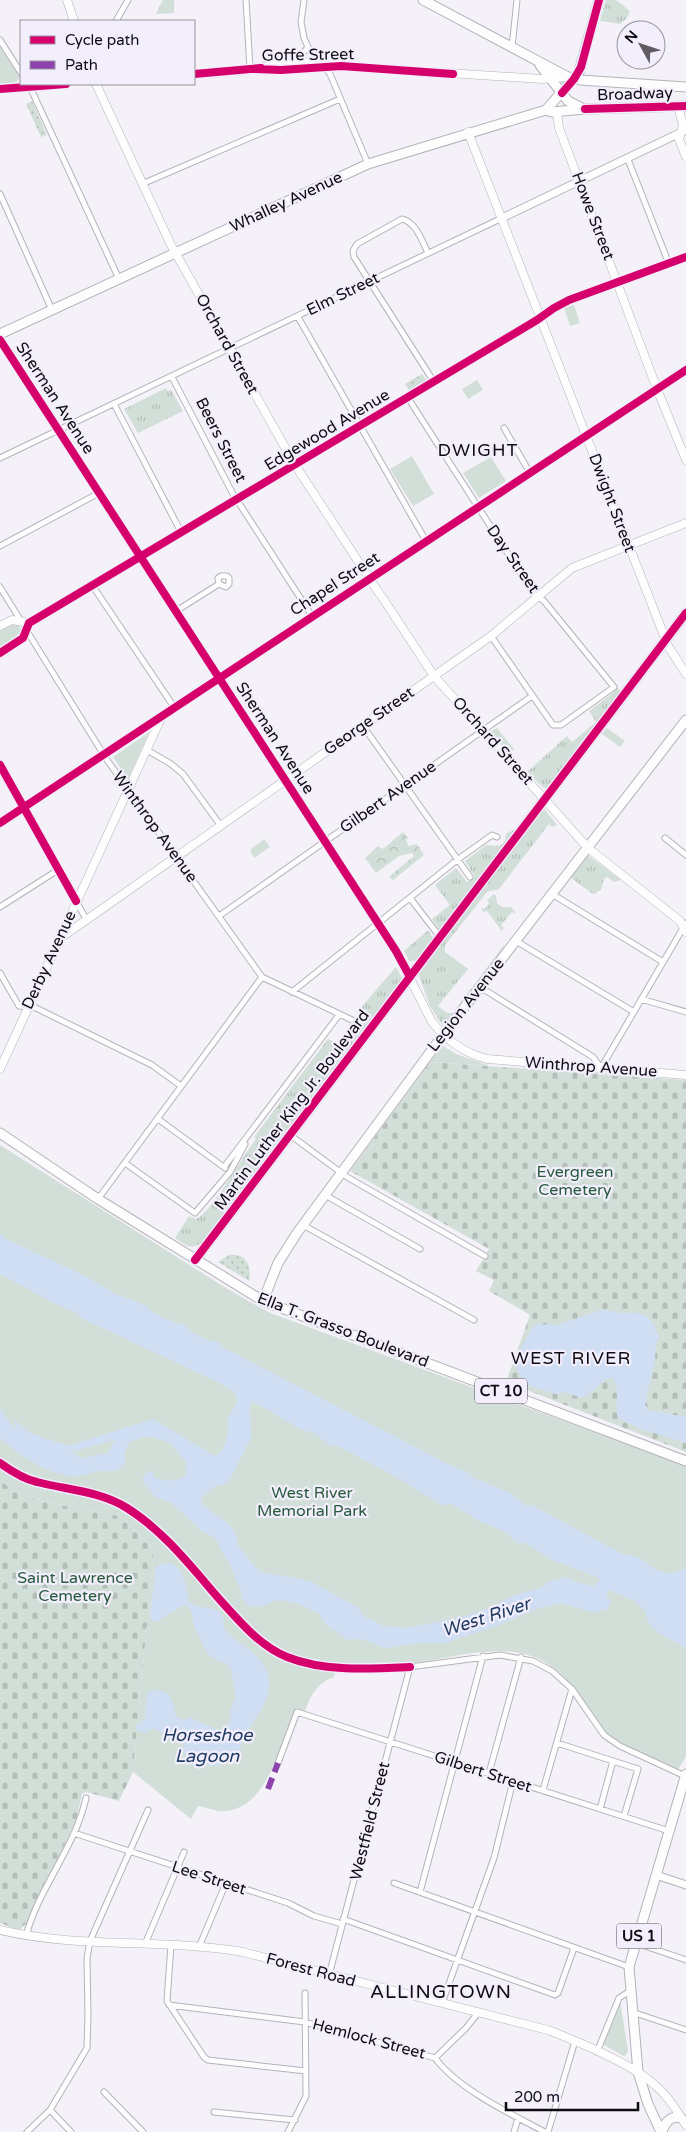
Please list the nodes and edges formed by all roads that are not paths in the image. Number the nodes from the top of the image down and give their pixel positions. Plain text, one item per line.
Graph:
1 (67, 0) edge
2 (128, 0) edge
3 (246, 0) edge
4 (303, 0) edge
5 (423, 0) edge
6 (517, 0) edge
7 (599, 0) edge
8 (74, 20) edge
9 (117, 20) edge
10 (0, 40) edge
11 (308, 47) junction
12 (512, 48) junction
13 (535, 61) junction
14 (287, 63) junction
15 (324, 66) junction
16 (253, 69) junction
17 (20, 71) edge
18 (195, 74) edge
19 (569, 77) junction
20 (550, 78) junction
21 (29, 85) edge
22 (96, 85) edge
23 (686, 87) edge
24 (0, 89) edge
25 (562, 93) junction
26 (340, 100) junction
27 (682, 106) edge
28 (585, 109) junction
29 (546, 110) junction
30 (556, 112) junction
31 (683, 131) edge
32 (468, 132) junction
33 (628, 157) junction
34 (686, 157) edge
35 (368, 164) junction
36 (579, 180) junction
37 (142, 184) junction
38 (0, 194) edge
39 (502, 218) junction
40 (176, 253) junction
41 (428, 253) junction
42 (686, 257) edge
43 (669, 264) junction
44 (118, 279) junction
45 (370, 281) junction
46 (618, 282) junction
47 (52, 310) junction
48 (298, 317) junction
49 (541, 318) junction
50 (0, 334) edge
51 (0, 340) edge
52 (230, 349) junction
53 (686, 370) edge
54 (172, 377) junction
55 (434, 382) junction
56 (657, 389) junction
57 (408, 398) junction
58 (114, 404) junction
59 (361, 426) junction
60 (504, 428) dead end
61 (59, 430) junction
62 (587, 436) junction
63 (682, 439) edge
64 (0, 458) edge
65 (686, 460) edge
66 (295, 465) junction
67 (530, 473) junction
68 (99, 493) junction
69 (237, 499) junction
70 (478, 507) junction
71 (686, 523) edge
72 (181, 532) junction
73 (426, 541) junction
74 (628, 545) junction
75 (0, 546) edge
76 (140, 556) junction
77 (370, 579) junction
78 (218, 584) dead end
79 (92, 585) junction
80 (0, 588) edge
81 (538, 596) junction
82 (176, 611) junction
83 (686, 614) edge
84 (312, 616) junction
85 (20, 620) junction
86 (0, 626) edge
87 (28, 626) junction
88 (491, 636) junction
89 (665, 640) junction
90 (0, 653) edge
91 (686, 674) edge
92 (434, 676) junction
93 (219, 678) junction
94 (532, 696) junction
95 (174, 708) junction
96 (162, 716) junction
97 (686, 720) edge
98 (363, 726) junction
99 (482, 730) junction
100 (147, 750) junction
101 (103, 754) junction
102 (0, 765) edge
103 (285, 779) junction
104 (405, 785) junction
105 (129, 791) junction
106 (545, 799) junction
107 (24, 808) junction
108 (0, 823) edge
109 (221, 826) junction
110 (497, 837) dead end
111 (665, 838) dead end
112 (325, 841) junction
113 (588, 848) junction
114 (686, 855) edge
115 (176, 857) junction
116 (457, 860) junction
117 (58, 870) junction
118 (470, 877) dead end
119 (552, 894) junction
120 (410, 898) junction
121 (76, 901) junction
122 (0, 908) edge
123 (219, 916) junction
124 (86, 919) junction
125 (378, 924) junction
126 (685, 927) edge
127 (440, 937) junction
128 (60, 938) junction
129 (516, 941) junction
130 (662, 962) junction
131 (0, 973) edge
132 (262, 977) junction
133 (410, 977) junction
134 (480, 987) junction
135 (292, 992) junction
136 (641, 998) junction
137 (28, 1006) junction
138 (634, 1012) junction
139 (686, 1012) edge
140 (339, 1015) junction
141 (354, 1022) dead end
142 (443, 1035) junction
143 (497, 1060) joint
144 (0, 1068) edge
145 (601, 1068) junction
146 (686, 1075) edge
147 (181, 1086) junction
148 (158, 1119) junction
149 (0, 1133) edge
150 (249, 1134) junction
151 (290, 1135) junction
152 (126, 1163) junction
153 (224, 1167) junction
154 (230, 1172) junction
155 (341, 1173) junction
156 (325, 1195) junction
157 (98, 1200) junction
158 (303, 1225) junction
159 (420, 1249) dead end
160 (484, 1256) dead end
161 (195, 1260) junction
162 (263, 1301) junction
163 (474, 1320) dead end
164 (686, 1461) edge
165 (483, 1656) junction
166 (522, 1658) junction
167 (572, 1689) junction
168 (390, 1742) junction
169 (556, 1743) junction
170 (613, 1761) junction
171 (278, 1762) dead end
172 (454, 1762) junction
173 (489, 1774) junction
174 (686, 1775) edge
175 (513, 1781) junction
176 (543, 1790) junction
177 (86, 1798) dead end
178 (600, 1809) junction
179 (148, 1810) dead end
180 (624, 1816) junction
181 (669, 1831) junction
182 (74, 1833) junction
183 (130, 1852) junction
184 (184, 1852) dead end
185 (178, 1868) junction
186 (656, 1875) junction
187 (226, 1883) junction
188 (394, 1883) dead end
189 (686, 1885) edge
190 (420, 1892) junction
191 (475, 1912) junction
192 (343, 1921) junction
193 (0, 1930) edge
194 (26, 1936) junction
195 (90, 1941) junction
196 (636, 1943) junction
197 (145, 1944) junction
198 (171, 1945) junction
199 (199, 1947) junction
200 (574, 1948) junction
201 (457, 1960) junction
202 (686, 1960) edge
203 (629, 1967) junction
204 (329, 1975) junction
205 (630, 1991) junction
206 (305, 1993) dead end
207 (442, 2003) junction
208 (169, 2005) junction
209 (632, 2012) junction
210 (478, 2013) junction
211 (304, 2022) junction
212 (686, 2030) edge
213 (575, 2041) junction
214 (597, 2052) junction
215 (435, 2058) junction
216 (306, 2071) junction
217 (638, 2072) junction
218 (104, 2092) dead end
219 (50, 2110) junction
220 (214, 2112) dead end
221 (518, 2118) junction
222 (295, 2120) junction
223 (684, 2122) edge
224 (27, 2132) edge
225 (71, 2132) edge
226 (143, 2132) edge
227 (288, 2132) edge
228 (514, 2132) edge
229 (546, 2132) edge
230 (662, 2132) edge

1 - 8 main road
2 - 9 street
3 - 16 street
4 - 11 street
5 - 12 main road
6 - 12 street
7 - 19 main road
10 - 17 street
11 - 14 street
11 - 15 street
12 - 13 main road
13 - 19 main road
13 - 20 main road
14 - 15 main road, Goffe Street
14 - 16 main road, Goffe Street
15 - 16 main road, Goffe Street
15 - 20 main road, Goffe Street
15 - 26 street
16 - 18 main road, Goffe Street
19 - 20 main road, Goffe Street
19 - 23 main road, Broadway
19 - 25 main road
20 - 25 main road
21 - 24 main road
21 - 44 street
22 - 37 main road, Orchard Street
25 - 28 main road
25 - 29 main road
26 - 35 street
26 - 37 street
27 - 28 main road, Broadway
27 - 31 main road
28 - 30 main road, Whalley Avenue
29 - 30 main road, Whalley Avenue
29 - 32 main road, Whalley Avenue
30 - 36 main road, Howe Street
31 - 33 street, Elm Street
31 - 34 main road
32 - 35 main road, Whalley Avenue
32 - 39 main road, Dwight Street
33 - 36 street, Elm Street
33 - 43 street
35 - 40 main road, Whalley Avenue
36 - 39 street, Elm Street
36 - 46 main road, Howe Street
37 - 40 main road, Orchard Street
38 - 47 street
39 - 41 street, Elm Street
39 - 49 main road, Dwight Street
40 - 44 main road, Whalley Avenue
40 - 52 main road, Orchard Street
41 - 45 street, Elm Street
41 - 45 street
42 - 43 main road, Edgewood Avenue
43 - 46 main road, Edgewood Avenue
44 - 47 main road, Whalley Avenue
45 - 48 street, Elm Street
45 - 55 street
46 - 49 main road, Edgewood Avenue
46 - 56 main road, Howe Street
47 - 50 main road, Whalley Avenue
48 - 52 street, Elm Street
48 - 59 street
49 - 55 main road, Edgewood Avenue
49 - 62 main road, Dwight Street
51 - 61 main road, Sherman Avenue
52 - 54 street, Elm Street
52 - 66 main road, Orchard Street
53 - 56 main road, Chapel Street
54 - 58 street, Elm Street
54 - 69 street, Beers Street
55 - 57 main road, Edgewood Avenue
56 - 62 main road, Chapel Street
56 - 63 main road, Howe Street
57 - 59 main road, Edgewood Avenue
57 - 70 street, Day Street
58 - 61 street, Elm Street
58 - 72 street
59 - 66 main road, Edgewood Avenue
59 - 73 street
60 - 67 street
61 - 64 street, Elm Street
61 - 68 main road, Sherman Avenue
62 - 67 main road, Chapel Street
62 - 74 main road, Dwight Street
63 - 65 main road, Howe Street
66 - 69 main road, Edgewood Avenue
66 - 77 main road, Orchard Street
67 - 70 main road, Chapel Street
68 - 75 street
68 - 76 main road, Sherman Avenue
69 - 72 main road, Edgewood Avenue
69 - 84 street, Beers Street
70 - 73 main road, Chapel Street
70 - 81 street, Day Street
71 - 74 main road, George Street
72 - 76 main road, Edgewood Avenue
73 - 77 main road, Chapel Street
74 - 81 main road, George Street
74 - 89 main road, Dwight Street
76 - 79 main road, Edgewood Avenue
76 - 82 main road, Sherman Avenue
77 - 84 main road, Chapel Street
77 - 92 main road, Orchard Street
78 - 82 street
79 - 87 main road, Edgewood Avenue
79 - 95 street
80 - 85 street
81 - 88 main road, George Street
81 - 94 street, Day Street
82 - 93 main road, Sherman Avenue
83 - 89 main road, Martin Luther King Jr. Boulevard
84 - 93 main road, Chapel Street
85 - 86 main road
85 - 87 main road
87 - 90 main road, Edgewood Avenue
87 - 101 street, Winthrop Avenue
88 - 92 main road, George Street
88 - 94 street
89 - 91 main road, Dwight Street
89 - 106 main road, Martin Luther King Jr. Boulevard
92 - 98 main road, George Street
92 - 99 main road, Orchard Street
93 - 95 main road, Chapel Street
93 - 103 main road, Sherman Avenue
94 - 99 street, Gilbert Avenue
95 - 96 main road, Chapel Street
96 - 100 main road, Derby Avenue
96 - 101 street, Chapel Street
97 - 113 main road, Legion Avenue
98 - 103 main road, George Street
98 - 104 street
99 - 104 street, Gilbert Avenue
99 - 106 main road, Orchard Street
100 - 105 main road, Derby Avenue
100 - 109 street
101 - 105 street, Winthrop Avenue
101 - 107 street, Chapel Street
102 - 107 street
103 - 109 main road, George Street
103 - 112 main road, Sherman Avenue
104 - 112 street, Gilbert Avenue
104 - 116 street
105 - 115 street, Winthrop Avenue
105 - 121 main road, Derby Avenue
106 - 113 main road, Orchard Street
106 - 127 main road, Martin Luther King Jr. Boulevard
107 - 108 street, Chapel Street
107 - 117 street
109 - 115 main road, George Street
110 - 116 street
111 - 114 street
112 - 123 street, Gilbert Avenue
112 - 125 main road, Sherman Avenue
113 - 119 main road, Legion Avenue
113 - 126 main road, Orchard Street
115 - 123 street, Winthrop Avenue
115 - 124 main road, George Street
116 - 118 street
116 - 120 street
117 - 121 street
117 - 122 street
119 - 129 main road, Legion Avenue
119 - 130 street
120 - 125 street
120 - 127 street
121 - 124 street
121 - 128 main road, Derby Avenue
123 - 132 street, Winthrop Avenue
124 - 128 main road, George Street
125 - 133 main road, Sherman Avenue
125 - 135 street
126 - 130 street
127 - 133 main road, Martin Luther King Jr. Boulevard
128 - 137 main road, Derby Avenue
129 - 134 main road, Legion Avenue
129 - 138 street
130 - 136 street
131 - 137 street
132 - 135 street, Winthrop Avenue
132 - 147 street
133 - 142 main road, Sherman Avenue
133 - 151 main road, Martin Luther King Jr. Boulevard
134 - 142 main road, Legion Avenue
134 - 145 street
135 - 140 street, Winthrop Avenue
136 - 138 street
136 - 139 street
137 - 144 main road, Derby Avenue
137 - 147 street
138 - 145 street
140 - 141 street, Winthrop Avenue
140 - 150 street
142 - 143 main road, Sherman Avenue
142 - 155 main road, Legion Avenue
143 - 145 main road, Winthrop Avenue
145 - 146 main road, Winthrop Avenue
147 - 148 street
148 - 152 street
148 - 153 street
149 - 157 main road, Ella T. Grasso Boulevard / CT 10
150 - 153 street
150 - 154 street
151 - 155 street
151 - 161 main road, Martin Luther King Jr. Boulevard
152 - 154 street
152 - 157 street
153 - 154 street
155 - 156 main road, Legion Avenue
155 - 160 street
156 - 158 main road, Legion Avenue
156 - 159 street
157 - 161 main road, Ella T. Grasso Boulevard / CT 10
158 - 162 main road, Legion Avenue
158 - 163 street
161 - 162 main road, Ella T. Grasso Boulevard / CT 10
162 - 164 main road, Ella T. Grasso Boulevard / CT 10
165 - 166 street
165 - 168 street, Westfield Street
165 - 172 street
166 - 167 street
166 - 173 street
167 - 169 street
167 - 174 street
168 - 171 street, Gilbert Street
168 - 172 street, Gilbert Street
168 - 192 street, Westfield Street
169 - 170 street
169 - 176 street
170 - 178 street
170 - 180 street
172 - 173 street, Gilbert Street
172 - 190 street
173 - 175 street, Gilbert Street
174 - 181 main road, US 1
175 - 176 street, Gilbert Street
175 - 191 street
176 - 178 street, Gilbert Street
177 - 182 street
178 - 180 street, Gilbert Street
179 - 183 street
180 - 181 street, Gilbert Street
181 - 186 main road, US 1
182 - 183 street, Lee Street
182 - 194 street
183 - 185 street, Lee Street
183 - 195 street
184 - 185 street
185 - 187 street, Lee Street
185 - 197 street
186 - 189 street
186 - 196 main road, US 1
187 - 192 street, Lee Street
187 - 199 street
188 - 190 street
190 - 191 street
191 - 200 street
191 - 201 street
192 - 201 street, Lee Street
192 - 204 street, Westfield Street
193 - 194 main road, Forest Road
194 - 195 main road, Forest Road
195 - 197 main road, Forest Road
195 - 219 street
196 - 202 street
196 - 203 main road, US 1
197 - 198 main road, Forest Road
198 - 199 main road, Forest Road
198 - 208 street
199 - 204 main road, Forest Road
200 - 201 street, Lee Street
200 - 203 street
201 - 207 street
203 - 205 main road, US 1
204 - 207 main road, Forest Road
205 - 209 main road, US 1
205 - 214 street
206 - 211 street
207 - 210 main road, Forest Road
208 - 211 street, Hemlock Street
208 - 216 street
209 - 212 street
209 - 217 main road, US 1
210 - 213 main road, Forest Road
210 - 215 street
211 - 215 street, Hemlock Street
211 - 216 street
213 - 214 main road, Forest Road
213 - 229 street
214 - 217 main road, Forest Road
215 - 221 street, Hemlock Street
216 - 222 street
217 - 223 main road, Forest Road
217 - 230 main road, US 1
218 - 226 street
219 - 224 street
219 - 225 street
220 - 222 street
221 - 228 street
221 - 229 street, Hemlock Street
222 - 227 street
223 - 230 main road

